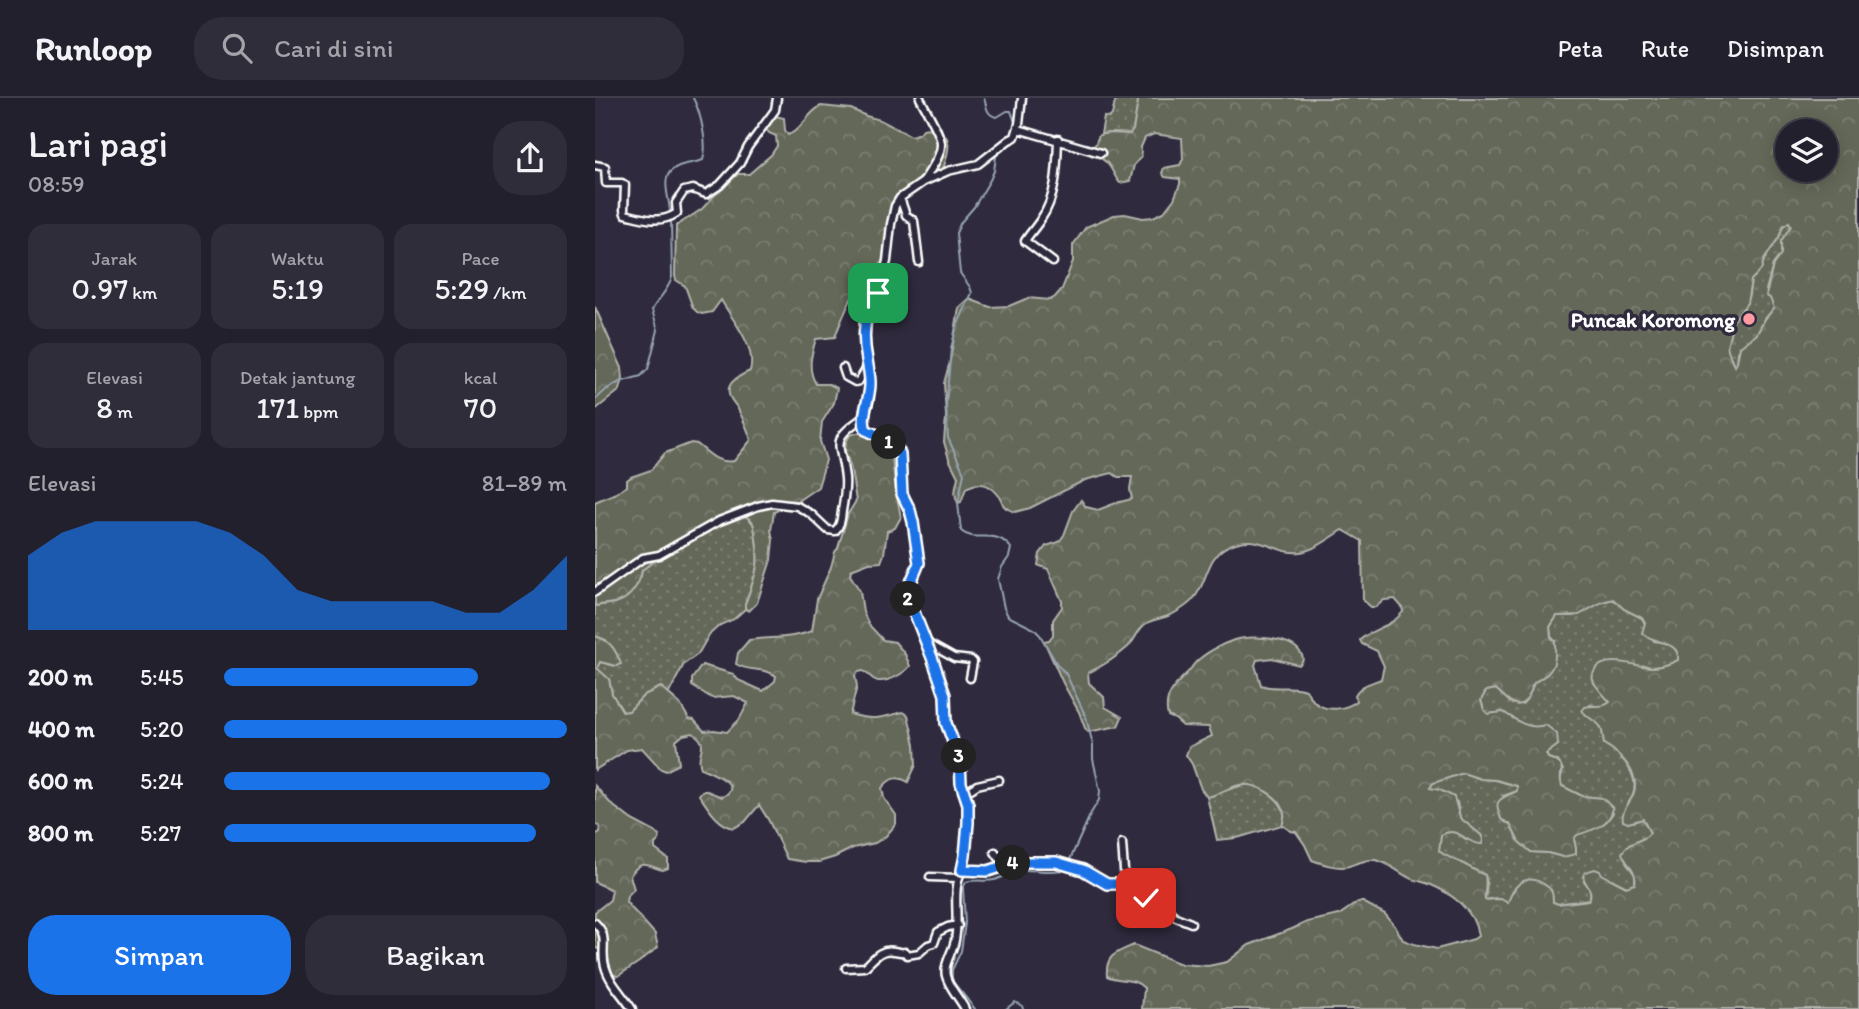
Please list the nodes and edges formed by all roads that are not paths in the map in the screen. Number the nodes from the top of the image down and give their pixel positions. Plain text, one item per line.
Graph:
1 (778, 98) edge
2 (920, 98) edge
3 (1022, 98) edge
4 (1018, 129) junction
5 (1058, 139) junction
6 (1101, 153) dead end
7 (595, 165) edge
8 (923, 182) junction
9 (900, 198) junction
10 (919, 262) dead end
11 (1053, 262) dead end
12 (868, 366) junction
13 (843, 368) dead end
14 (864, 417) junction
15 (595, 592) edge
16 (926, 643) junction
17 (970, 678) dead end
18 (999, 780) dead end
19 (963, 791) junction
20 (1122, 843) dead end
21 (995, 852) dead end
22 (1004, 866) junction
23 (962, 870) junction
24 (930, 877) dead end
25 (958, 878) junction
26 (1125, 884) junction
27 (595, 923) edge
28 (1191, 923) dead end
29 (957, 925) junction
30 (846, 968) dead end
31 (632, 1009) edge
32 (965, 1009) edge

1 - 7 street
2 - 8 street
3 - 4 street
4 - 5 street
4 - 8 street
5 - 6 street
5 - 11 street
8 - 9 street
9 - 10 street
9 - 12 street
12 - 13 street
12 - 14 street
14 - 15 street
14 - 16 street
16 - 17 street
16 - 19 street
18 - 19 street
19 - 23 street
20 - 26 street
21 - 22 street
22 - 23 street
22 - 26 street
23 - 25 street
24 - 25 street
25 - 29 street
26 - 28 street
27 - 31 street
29 - 30 street
29 - 32 street

